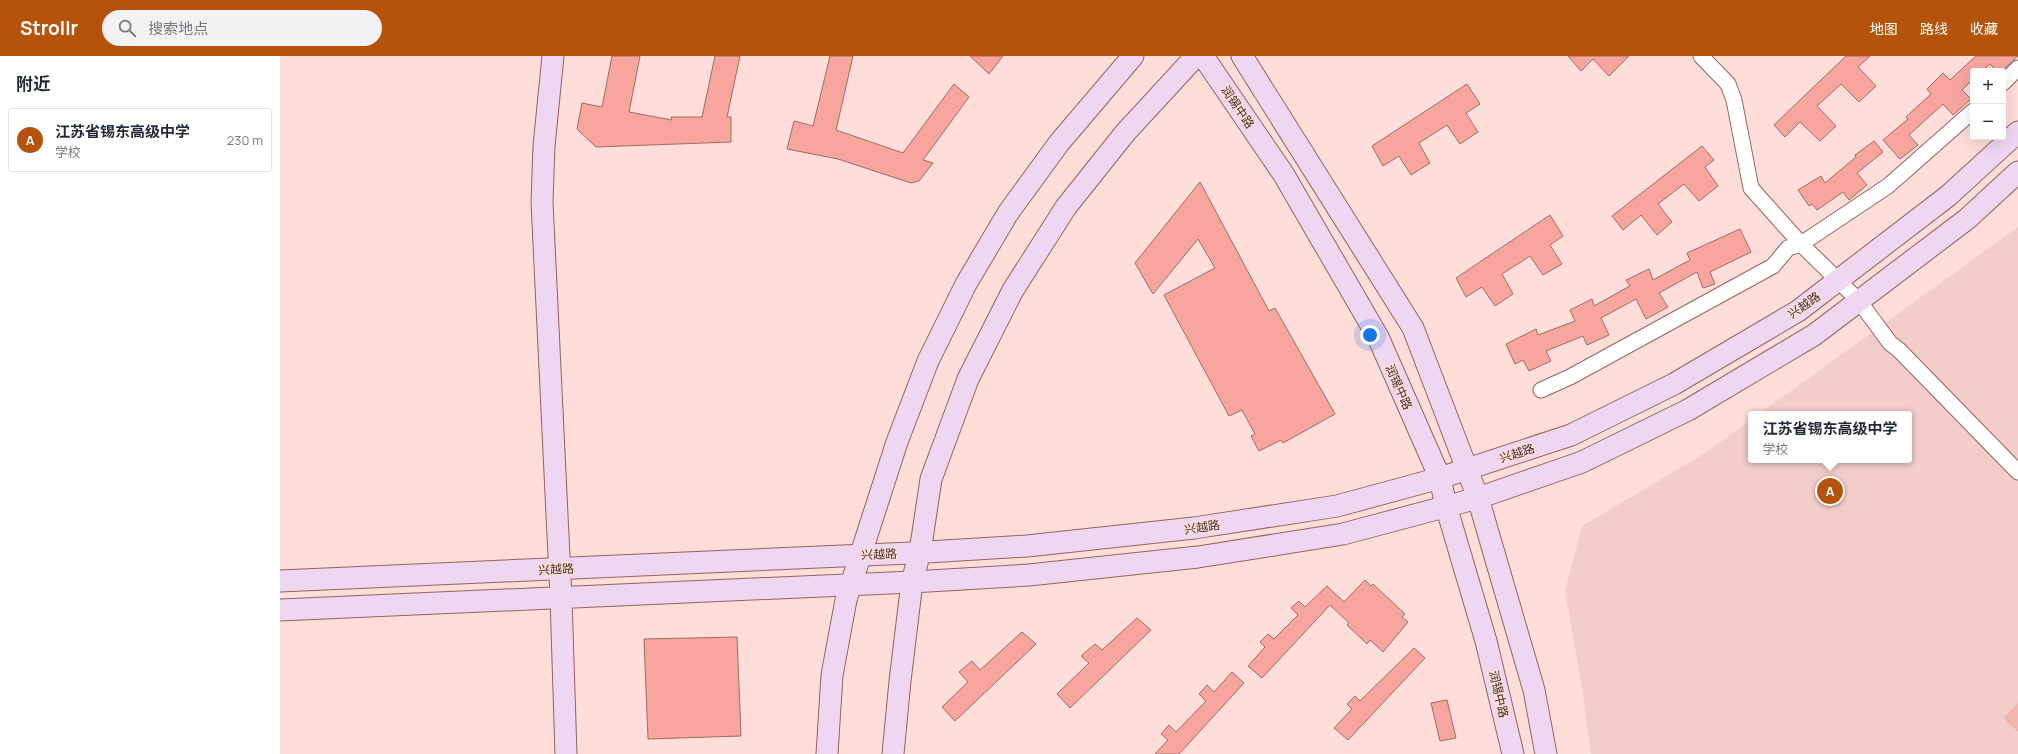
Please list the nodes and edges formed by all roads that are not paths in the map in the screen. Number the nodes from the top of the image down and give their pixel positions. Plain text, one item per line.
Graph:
1 (553, 56) edge
2 (1134, 56) edge
3 (1196, 56) edge
4 (1203, 56) edge
5 (1242, 56) edge
6 (1701, 56) edge
7 (2018, 68) edge
8 (2006, 80) edge
9 (1970, 114) edge
10 (2018, 132) edge
11 (2018, 172) edge
12 (1801, 244) junction
13 (1839, 280) junction
14 (1859, 301) junction
15 (1541, 390) dead end
16 (1468, 469) junction
17 (2018, 472) edge
18 (1440, 478) junction
19 (1478, 498) junction
20 (1446, 506) junction
21 (920, 552) junction
22 (860, 555) junction
23 (560, 569) junction
24 (280, 580) edge
25 (912, 582) junction
26 (852, 584) junction
27 (561, 598) junction
28 (280, 610) edge
29 (566, 754) edge
30 (827, 754) edge
31 (893, 754) edge
32 (1513, 754) edge
33 (1546, 754) edge

1 - 23 street
2 - 22 street
3 - 21 street
4 - 18 street, 润锡中路
5 - 16 street
6 - 12 street
7 - 8 street
9 - 12 street
10 - 13 street, 兴越路
11 - 14 street
12 - 13 street
12 - 15 street
13 - 14 street
13 - 16 street, 兴越路
14 - 17 street
14 - 19 street
16 - 18 street, 兴越路
16 - 19 street
18 - 20 street, 润锡中路
18 - 21 street, 兴越路
19 - 20 street
19 - 33 street
20 - 25 street
20 - 32 street, 润锡中路
21 - 22 street, 兴越路
21 - 25 street
22 - 23 street, 兴越路
22 - 26 street
23 - 24 street, 兴越路
23 - 27 street
25 - 26 street
25 - 31 street
26 - 27 street
26 - 30 street
27 - 28 street
27 - 29 street

